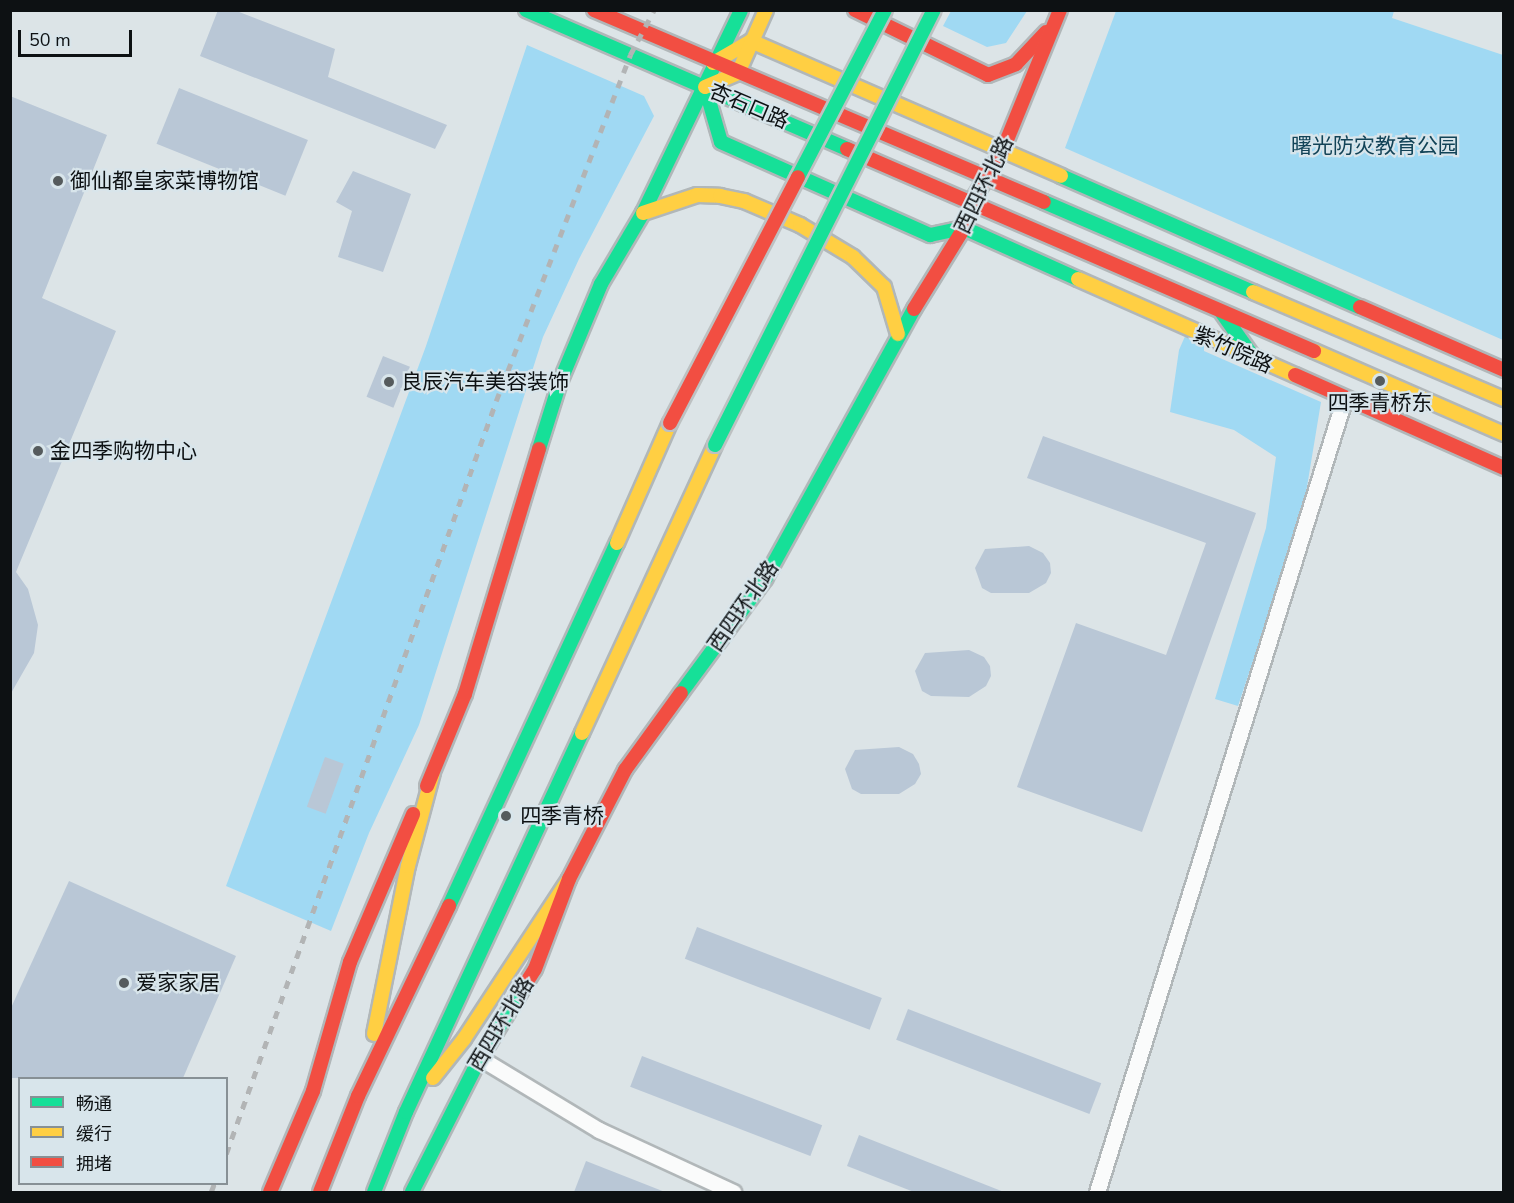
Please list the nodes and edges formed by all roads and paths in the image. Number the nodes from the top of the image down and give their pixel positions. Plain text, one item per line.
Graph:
1 (526, 10) edge
2 (594, 10) edge
3 (741, 10) edge
4 (766, 10) edge
5 (855, 10) edge
6 (885, 10) edge
7 (934, 10) edge
8 (1058, 16) edge
9 (751, 41) junction
10 (712, 64) junction
11 (738, 74) junction
12 (705, 87) junction
13 (1002, 152) junction
14 (989, 178) junction
15 (972, 201) junction
16 (643, 213) junction
17 (964, 228) junction
18 (1222, 313) junction
19 (898, 334) junction
20 (1256, 361) junction
21 (1503, 370) edge
22 (1503, 399) edge
23 (1344, 400) junction
24 (1503, 434) edge
25 (1503, 468) edge
26 (433, 773) junction
27 (569, 879) junction
28 (480, 1058) junction
29 (358, 1096) junction
30 (406, 1112) junction
31 (270, 1192) edge
32 (320, 1192) edge
33 (374, 1192) edge
34 (412, 1192) edge
35 (733, 1192) edge
36 (1097, 1192) edge

1 - 12 main road, 杏石口路
2 - 10 main road, 杏石口路
3 - 10 main road
4 - 9 main road
5 - 8 main road
6 - 29 main road, bridge
7 - 30 main road, 西四环北路, bridge
8 - 13 main road, 西四环北路
9 - 10 main road
9 - 11 main road
9 - 13 main road
10 - 11 main road, 杏石口路
10 - 12 main road
11 - 12 main road
11 - 14 main road, 杏石口路
12 - 15 main road, 杏石口路
12 - 16 main road
12 - 17 main road
13 - 14 main road, 西四环北路
13 - 21 main road
14 - 15 main road, 西四环北路
14 - 22 main road
15 - 17 main road, 西四环北路
15 - 18 main road, 紫竹院路
16 - 19 main road
16 - 26 main road
17 - 19 main road, 西四环北路
17 - 20 main road, 紫竹院路
18 - 20 main road
18 - 24 main road, 紫竹院路
19 - 27 main road, 西四环北路
20 - 23 main road, 紫竹院路
23 - 25 main road, 紫竹院路
23 - 36 street
26 - 29 main road
26 - 31 main road
27 - 28 main road, 西四环北路
27 - 30 main road
28 - 34 main road, 西四环北路
28 - 35 street
29 - 32 main road
30 - 33 main road, 西四环北路

